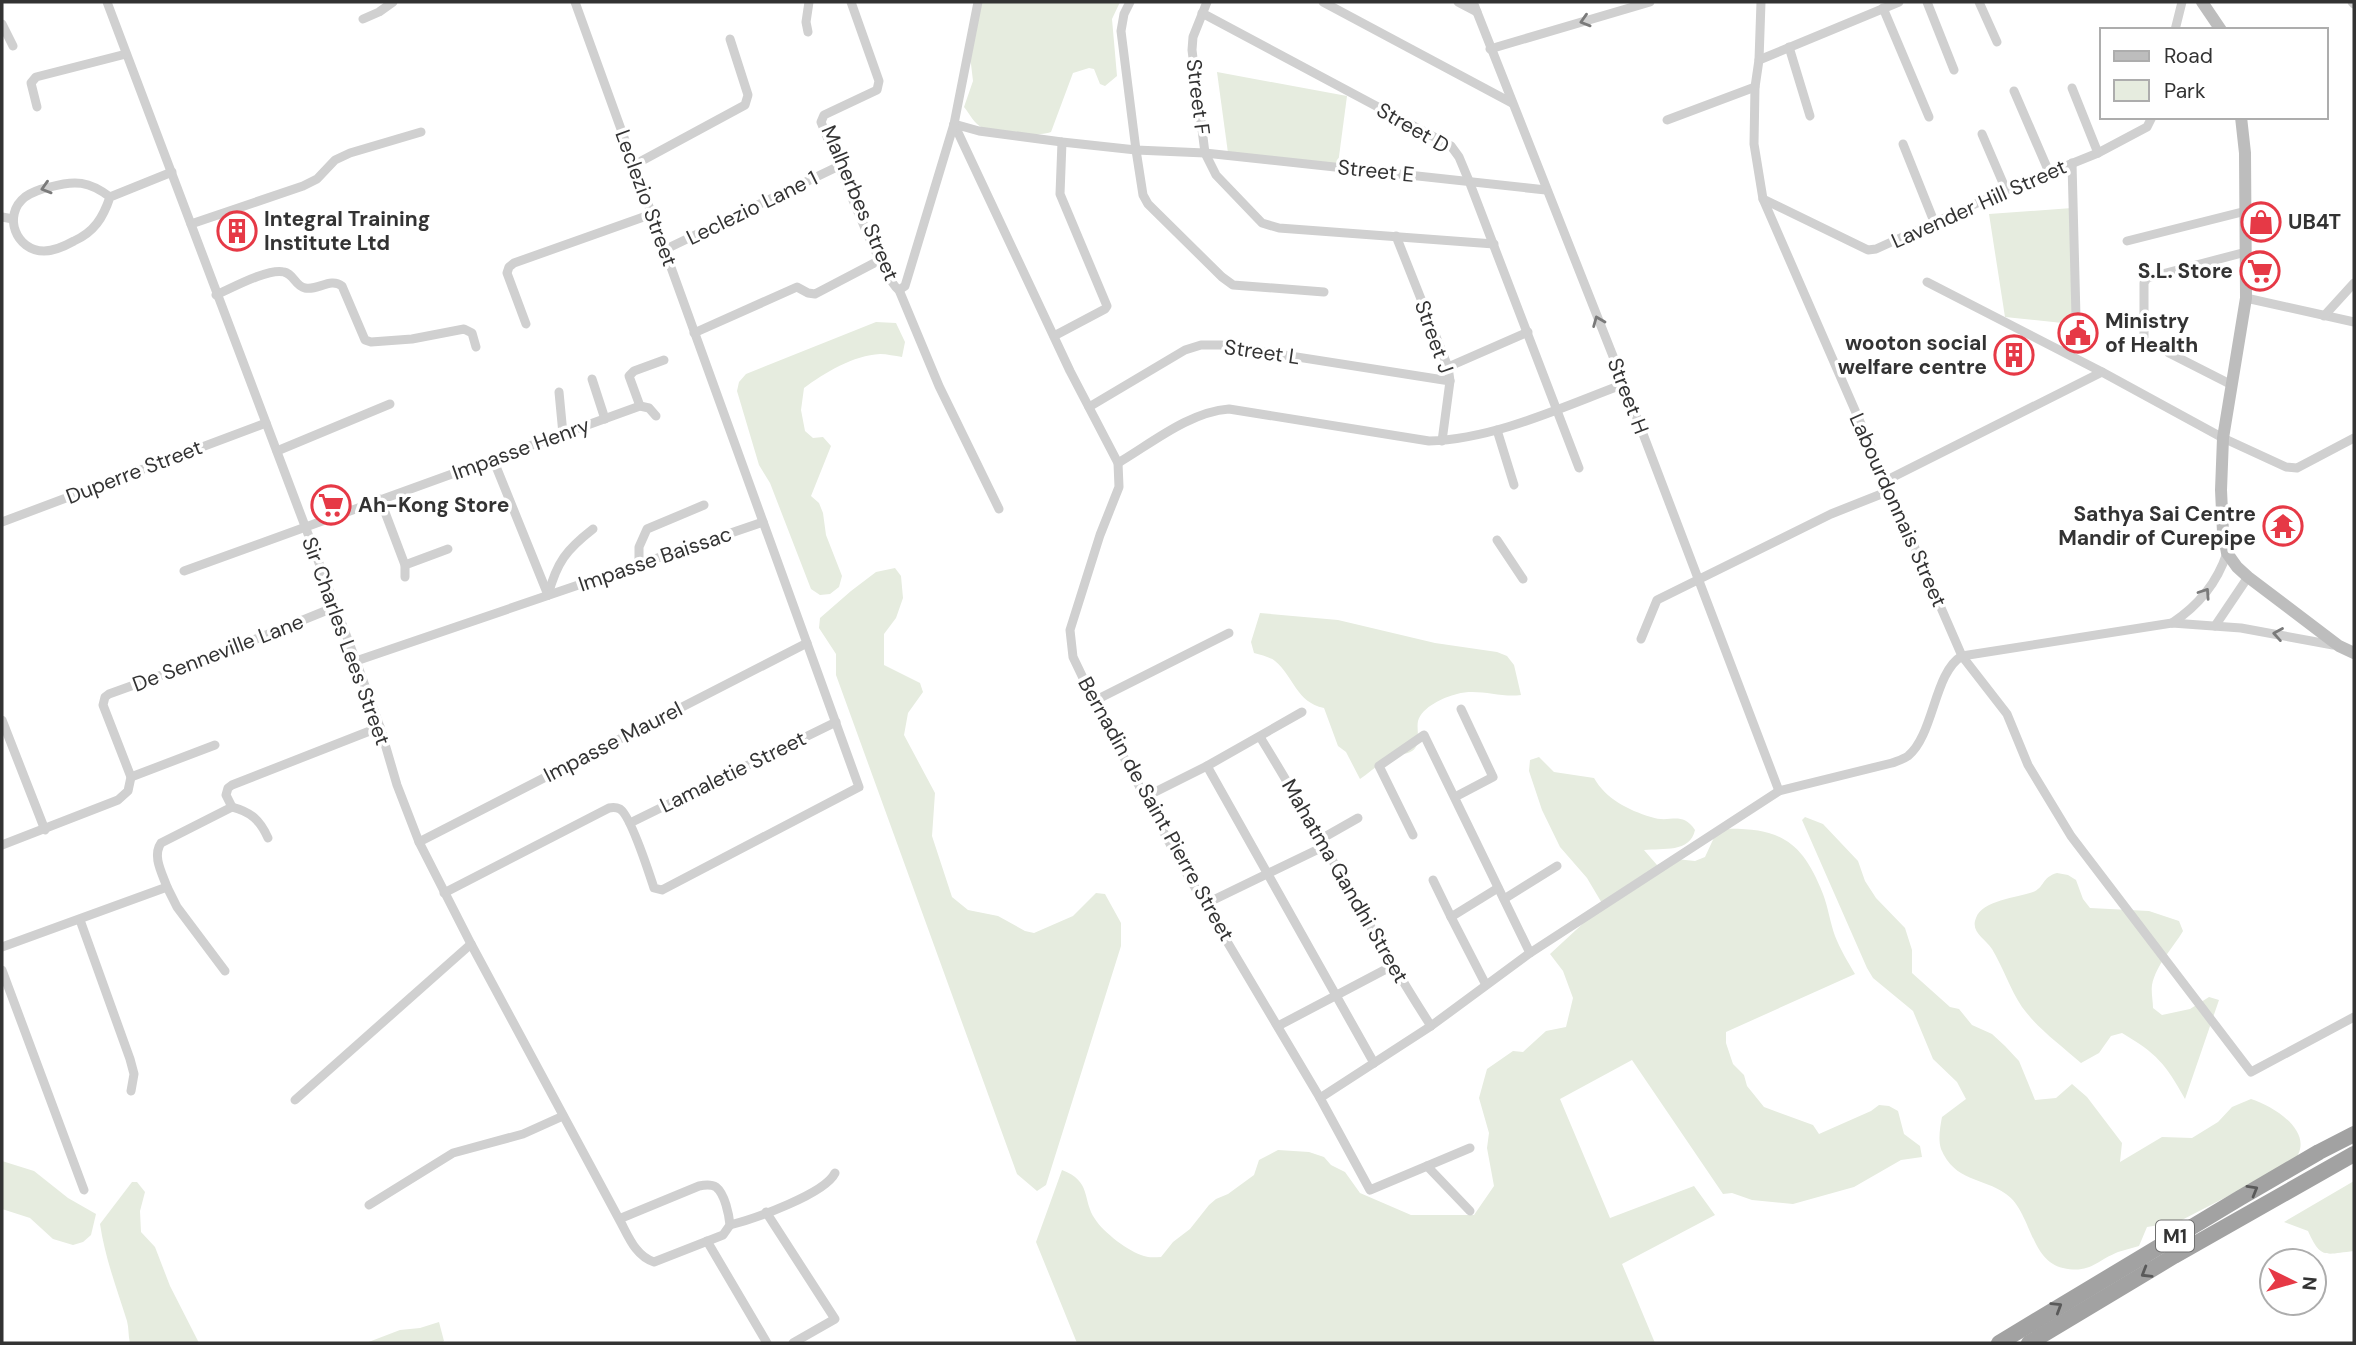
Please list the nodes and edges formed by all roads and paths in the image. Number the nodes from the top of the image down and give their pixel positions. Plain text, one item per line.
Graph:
1 (107, 2) edge
2 (393, 2) edge
3 (575, 2) edge
4 (809, 2) edge
5 (851, 2) edge
6 (978, 2) edge
7 (1130, 2) edge
8 (1208, 2) edge
9 (1323, 2) edge
10 (1458, 2) edge
11 (1473, 2) edge
12 (1650, 2) edge
13 (1762, 2) edge
14 (1899, 2) edge
15 (1927, 2) edge
16 (1979, 2) edge
17 (2182, 2) edge
18 (2202, 2) edge
19 (1883, 8) junction
20 (1477, 12) junction
21 (1202, 13) junction
22 (363, 19) dead end
23 (2, 24) edge
24 (2176, 28) edge
25 (2220, 28) edge
26 (808, 32) dead end
27 (730, 39) dead end
28 (1997, 42) dead end
29 (13, 46) dead end
30 (1789, 47) junction
31 (1490, 49) junction
32 (126, 54) junction
33 (1759, 60) junction
34 (1954, 70) dead end
35 (1755, 87) junction
36 (2072, 88) dead end
37 (2014, 91) dead end
38 (1513, 104) junction
39 (37, 107) dead end
40 (1810, 116) dead end
41 (1928, 117) dead end
42 (2151, 119) edge
43 (2241, 119) edge
44 (1667, 120) dead end
45 (954, 124) junction
46 (421, 132) dead end
47 (1982, 134) dead end
48 (1062, 142) junction
49 (1903, 144) dead end
50 (1136, 150) junction
51 (1205, 153) junction
52 (2098, 153) junction
53 (2072, 163) junction
54 (634, 165) junction
55 (839, 166) junction
56 (172, 172) junction
57 (2049, 172) junction
58 (1469, 181) junction
59 (1546, 190) junction
60 (2006, 190) junction
61 (110, 197) junction
62 (1763, 199) junction
63 (2246, 211) junction
64 (652, 214) junction
65 (2, 217) edge
66 (13, 219) junction
67 (191, 224) junction
68 (1935, 224) junction
69 (1396, 236) junction
70 (2127, 241) dead end
71 (1494, 244) junction
72 (664, 250) junction
73 (2246, 253) junction
74 (880, 260) junction
75 (1927, 282) dead end
76 (2354, 284) edge
77 (899, 289) junction
78 (1324, 292) dead end
79 (216, 295) junction
80 (2246, 298) junction
81 (2325, 316) junction
82 (2076, 317) dead end
83 (2354, 322) edge
84 (526, 324) dead end
85 (1528, 331) junction
86 (694, 333) junction
87 (1054, 337) junction
88 (2144, 337) dead end
89 (476, 347) dead end
90 (2169, 353) dead end
91 (664, 360) dead end
92 (1448, 367) junction
93 (2102, 372) junction
94 (592, 379) dead end
95 (1450, 381) junction
96 (1624, 384) junction
97 (2230, 384) junction
98 (559, 392) dead end
99 (390, 404) dead end
100 (640, 406) junction
101 (1089, 407) junction
102 (1557, 409) junction
103 (656, 416) dead end
104 (605, 419) junction
105 (266, 423) junction
106 (1497, 430) junction
107 (563, 434) junction
108 (2223, 438) junction
109 (2354, 438) edge
110 (1442, 441) junction
111 (277, 451) junction
112 (494, 459) junction
113 (1118, 463) junction
114 (1579, 468) dead end
115 (1885, 481) junction
116 (1514, 485) dead end
117 (1889, 491) junction
118 (380, 499) junction
119 (704, 505) dead end
120 (999, 509) dead end
121 (2, 522) edge
122 (763, 522) junction
123 (305, 528) junction
124 (593, 529) dead end
125 (1497, 540) dead end
126 (448, 549) dead end
127 (2227, 553) junction
128 (405, 565) junction
129 (639, 565) junction
130 (184, 571) dead end
131 (2248, 576) junction
132 (405, 577) dead end
133 (1523, 579) dead end
134 (1698, 580) junction
135 (548, 595) junction
136 (335, 607) junction
137 (2172, 623) junction
138 (2215, 626) junction
139 (1228, 632) dead end
140 (1641, 639) dead end
141 (807, 643) junction
142 (2339, 646) junction
143 (2354, 653) edge
144 (1962, 656) junction
145 (356, 661) junction
146 (1094, 701) junction
147 (1461, 709) dead end
148 (1302, 712) dead end
149 (2, 720) edge
150 (836, 722) junction
151 (380, 727) junction
152 (1260, 737) junction
153 (215, 745) dead end
154 (1207, 766) junction
155 (130, 780) junction
156 (1779, 791) junction
157 (1144, 797) junction
158 (1455, 797) junction
159 (232, 807) junction
160 (1358, 818) dead end
161 (630, 823) junction
162 (45, 830) junction
163 (1413, 835) dead end
164 (268, 838) dead end
165 (419, 842) junction
166 (1323, 843) junction
167 (2, 845) edge
168 (1557, 866) dead end
169 (1267, 874) junction
170 (1433, 880) dead end
171 (167, 887) junction
172 (1498, 888) junction
173 (444, 893) junction
174 (1504, 899) junction
175 (1205, 904) junction
176 (1451, 917) junction
177 (80, 920) junction
178 (471, 944) junction
179 (2, 947) edge
180 (1530, 953) junction
181 (1392, 966) junction
182 (2, 970) edge
183 (225, 971) dead end
184 (1486, 985) junction
185 (1335, 996) junction
186 (2354, 1017) edge
187 (1278, 1026) junction
188 (1431, 1026) junction
189 (1374, 1063) junction
190 (131, 1091) dead end
191 (1320, 1098) junction
192 (295, 1100) dead end
193 (563, 1116) junction
194 (2354, 1134) edge
195 (1470, 1148) dead end
196 (2354, 1154) edge
197 (1427, 1166) junction
198 (835, 1172) dead end
199 (84, 1190) dead end
200 (369, 1205) dead end
201 (1470, 1211) dead end
202 (766, 1213) junction
203 (619, 1219) junction
204 (730, 1225) junction
205 (707, 1241) junction
206 (767, 1343) edge
207 (793, 1343) edge
208 (1999, 1343) edge
209 (2029, 1343) edge

1 - 32 street, Sir Charles Lees Street
2 - 22 street
3 - 54 street, Leclezio Street
4 - 26 street
5 - 55 street, Malherbes Street
6 - 45 street
7 - 50 street
8 - 21 street, Street F
9 - 38 street
10 - 20 street
11 - 20 street, Street H
12 -> 31 street
13 - 33 street, Labourdonnais Street
14 - 19 street
15 - 34 street
16 - 28 street
17 - 24 street
18 - 25 main road
19 - 30 street
19 - 41 street
20 - 31 street, Street H
21 - 51 street, Street F
21 - 58 street, Street D
23 - 29 street
27 - 54 street
30 - 33 street
30 - 40 street
31 - 38 street, Street H
32 - 39 street
32 - 56 street, Sir Charles Lees Street
33 - 35 street, Labourdonnais Street
35 - 44 street
35 - 62 street, Labourdonnais Street
36 - 52 street
37 - 57 street
38 - 59 street, Street H
42 - 52 street, Lavender Hill Street
43 - 63 main road
45 - 48 street, Street E
45 - 77 street
45 - 87 street
46 - 67 street
47 - 60 street
48 - 50 street, Street E
48 - 87 street
49 - 68 street
50 - 51 street, Street E
50 - 78 street
51 - 58 street, Street E
51 - 69 street
52 - 53 street, Lavender Hill Street
53 - 57 street, Lavender Hill Street
53 - 82 street
54 - 64 street, Leclezio Street
55 - 72 street, Leclezio Lane 1
55 - 74 street, Malherbes Street
56 - 61 street
56 - 67 street, Sir Charles Lees Street
57 - 60 street, Lavender Hill Street
58 - 59 street, Street E
58 - 71 street, Street D
96 -> 59 street, Street H
60 - 68 street, Lavender Hill Street
61 -> 66 street
61 - 66 street
62 - 68 street, Lavender Hill Street
62 - 115 street, Labourdonnais Street
63 - 70 street
63 - 73 main road
64 - 72 street, Leclezio Street
64 - 84 street
65 - 66 street
67 - 79 street, Sir Charles Lees Street
69 - 71 street
69 - 92 street, Street J
71 - 85 street, Street D
72 - 86 street, Leclezio Street
73 - 80 main road
73 - 88 street
74 - 77 street, Malherbes Street
74 - 86 street
75 - 93 street
76 - 81 street
77 - 120 street, Malherbes Street
79 - 89 street
79 - 105 street, Sir Charles Lees Street
80 - 81 street
80 - 97 main road
81 - 83 street
85 - 92 street
85 - 102 street, Street D
86 - 122 street, Leclezio Street
87 - 101 street
90 - 97 street
91 - 100 street
92 - 95 street, Street J
93 - 108 street
93 - 115 street
94 - 104 street
95 - 101 street, Street L
95 - 110 street, Street J
96 - 102 street
96 - 134 street, Street H
97 - 108 main road
98 - 107 street
99 - 111 street
100 - 103 street
100 - 104 street, Impasse Henry
101 - 113 street
102 - 106 street
102 - 114 street, Street D
104 - 107 street, Impasse Henry
105 - 111 street, Sir Charles Lees Street
105 - 121 street, Duperre Street
106 - 110 street
106 - 116 street
107 - 112 street, Impasse Henry
108 - 109 street
108 - 127 main road
110 - 113 street
111 - 123 street, Sir Charles Lees Street
112 - 118 street, Impasse Henry
112 - 135 street
113 - 146 street, Bernadin de Saint Pierre Street
115 - 117 street, Labourdonnais Street
117 - 134 street
117 - 144 street, Labourdonnais Street
118 - 123 street, Impasse Henry
118 - 128 street
119 - 129 street
122 - 129 street, Impasse Baissac
122 - 141 street, Leclezio Street
123 - 130 street, Impasse Henry
123 - 136 street, Sir Charles Lees Street
124 - 135 street
125 - 133 street
126 - 128 street
127 - 131 main road
137 -> 127 street
128 - 132 street
129 - 135 street, Impasse Baissac
131 - 138 street
131 - 142 main road
134 - 140 street
134 - 156 street, Street H
135 - 145 street, Impasse Baissac
136 - 145 street, Sir Charles Lees Street
136 - 155 street, De Senneville Lane
137 - 138 street
137 - 144 street
142 -> 138 street
139 - 146 street
141 - 150 street, Leclezio Street
141 - 165 street, Impasse Maurel
142 - 143 main road
144 - 156 street
144 - 186 street, Labourdonnais Street
145 - 151 street, Sir Charles Lees Street
146 - 157 street, Bernadin de Saint Pierre Street
147 - 158 street
148 - 152 street
149 - 162 street
150 - 161 street, Lamaletie Street
150 - 161 street, Leclezio Street
151 - 159 street
151 - 165 street, Sir Charles Lees Street
152 - 154 street
152 - 166 street, Mahatma Gandhi Street
153 - 155 street
154 - 157 street
154 - 169 street
155 - 162 street
156 - 180 street
157 - 175 street, Bernadin de Saint Pierre Street
158 - 163 street
158 - 172 street
159 - 164 street
159 - 171 street
160 - 166 street
161 - 173 street
162 - 167 street
165 - 173 street, Sir Charles Lees Street
166 - 169 street
166 - 181 street, Mahatma Gandhi Street
168 - 174 street
169 - 175 street
169 - 185 street
170 - 176 street
171 - 177 street
171 - 183 street
172 - 174 street
172 - 176 street
173 - 178 street, Sir Charles Lees Street
174 - 180 street
175 - 187 street, Bernadin de Saint Pierre Street
176 - 184 street
177 - 179 street
177 - 190 street
178 - 192 street
178 - 193 street, Sir Charles Lees Street
180 - 184 street
181 - 185 street
181 - 188 street, Mahatma Gandhi Street
182 - 199 street
184 - 188 street
185 - 187 street
185 - 189 street
187 - 191 street, Bernadin de Saint Pierre Street
188 - 189 street
189 - 191 street
191 - 197 street, Bernadin de Saint Pierre Street
193 - 200 street
193 - 203 street, Sir Charles Lees Street
208 -> 194 highway, M1
195 - 197 street
196 -> 209 highway, M1
197 - 201 street
198 - 202 street, Sir Charles Lees Street
202 - 204 street, Sir Charles Lees Street
202 - 207 street
203 - 204 street
203 - 205 street, Sir Charles Lees Street
204 - 205 street, Sir Charles Lees Street
205 - 206 street

